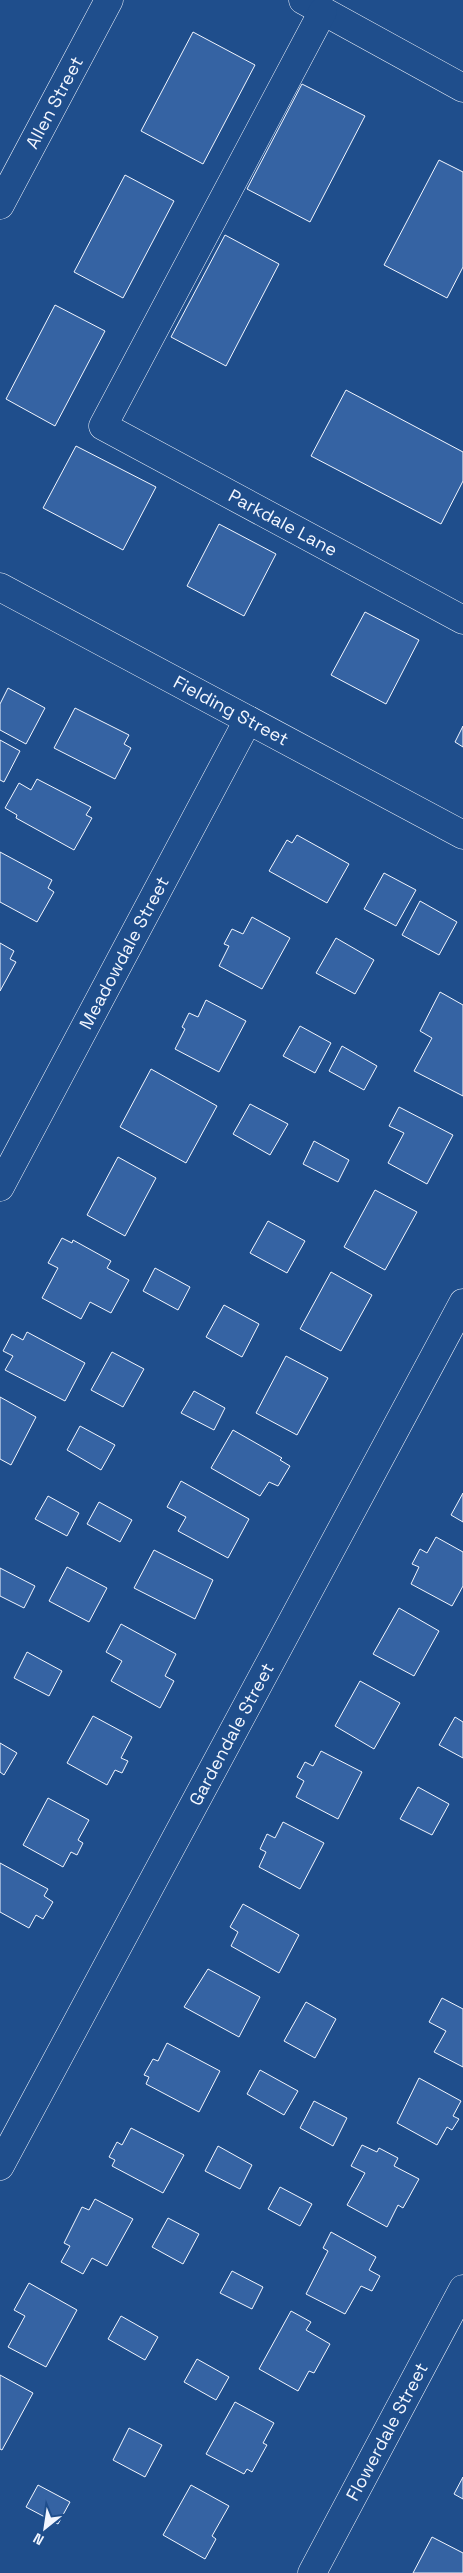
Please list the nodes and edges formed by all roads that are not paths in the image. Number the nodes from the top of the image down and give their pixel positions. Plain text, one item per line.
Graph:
1 (109, 0) edge
2 (313, 6) edge
3 (463, 88) edge
4 (0, 205) edge
5 (0, 587) edge
6 (463, 620) edge
7 (248, 720) junction
8 (463, 835) edge
9 (0, 1187) edge
10 (463, 1303) edge
11 (0, 2166) edge
12 (463, 2289) edge
13 (312, 2573) edge

1 - 4 street, Allen Street
2 - 3 street
2 - 6 street, Parkdale Lane
5 - 7 street, Fielding Street
7 - 8 street, Fielding Street
7 - 9 street, Meadowdale Street
10 - 11 street, Gardendale Street
12 - 13 street, Flowerdale Street

